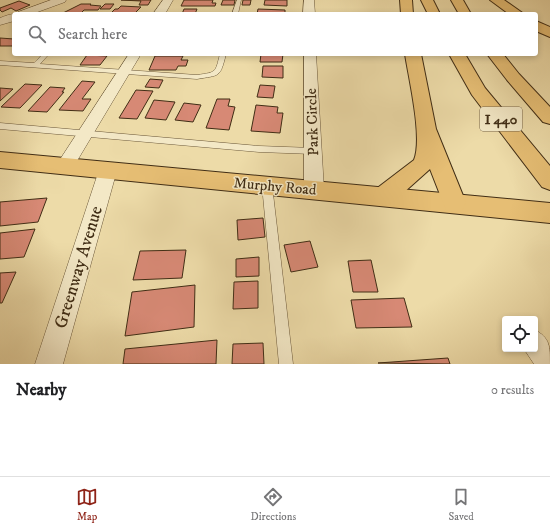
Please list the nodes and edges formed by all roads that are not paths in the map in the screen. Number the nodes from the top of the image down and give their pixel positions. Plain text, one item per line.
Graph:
1 (61, 0) edge
2 (168, 0) edge
3 (240, 0) edge
4 (309, 0) edge
5 (406, 0) edge
6 (427, 0) edge
7 (457, 0) edge
8 (496, 0) edge
9 (28, 12) edge
10 (160, 12) edge
11 (236, 12) edge
12 (310, 12) edge
13 (407, 12) edge
14 (433, 12) edge
15 (464, 12) edge
16 (515, 12) edge
17 (12, 18) edge
18 (0, 22) edge
19 (538, 26) edge
20 (550, 33) edge
21 (44, 56) edge
22 (134, 56) edge
23 (222, 56) edge
24 (310, 56) edge
25 (413, 56) edge
26 (458, 56) edge
27 (497, 56) edge
28 (0, 62) edge
29 (36, 65) junction
30 (123, 73) junction
31 (550, 118) edge
32 (0, 126) edge
33 (426, 129) junction
34 (86, 134) junction
35 (313, 151) junction
36 (0, 160) edge
37 (65, 166) junction
38 (108, 170) junction
39 (550, 181) edge
40 (267, 185) junction
41 (314, 190) junction
42 (384, 196) junction
43 (454, 203) junction
44 (546, 213) edge
45 (538, 347) edge
46 (532, 352) edge
47 (550, 362) edge
48 (49, 364) edge
49 (286, 364) edge
50 (533, 364) edge

1 - 9 street
2 - 10 street
3 - 11 lane
4 - 12 street
5 - 13 main road
6 - 14 main road
7 - 15 main road
8 - 16 main road
17 - 18 street
19 - 20 main road
21 - 29 lane
22 - 30 street
23 - 30 lane
24 - 35 street, Park Circle
25 - 33 main road
26 - 39 main road, I 440
27 - 31 main road, I 440
28 - 29 lane
29 - 30 lane
30 - 34 street
32 - 34 lane
33 - 42 main road
33 - 43 main road
34 - 35 lane
34 - 37 street
35 - 41 street, Park Circle
36 - 37 main road, Murphy Road
37 - 38 main road, Murphy Road
38 - 40 main road, Murphy Road
38 - 48 street, Greenway Avenue
40 - 41 main road, Murphy Road
40 - 49 lane
41 - 42 main road, Murphy Road
42 - 43 main road, Murphy Road
43 - 44 main road, Murphy Road
45 - 47 street
46 - 50 street

